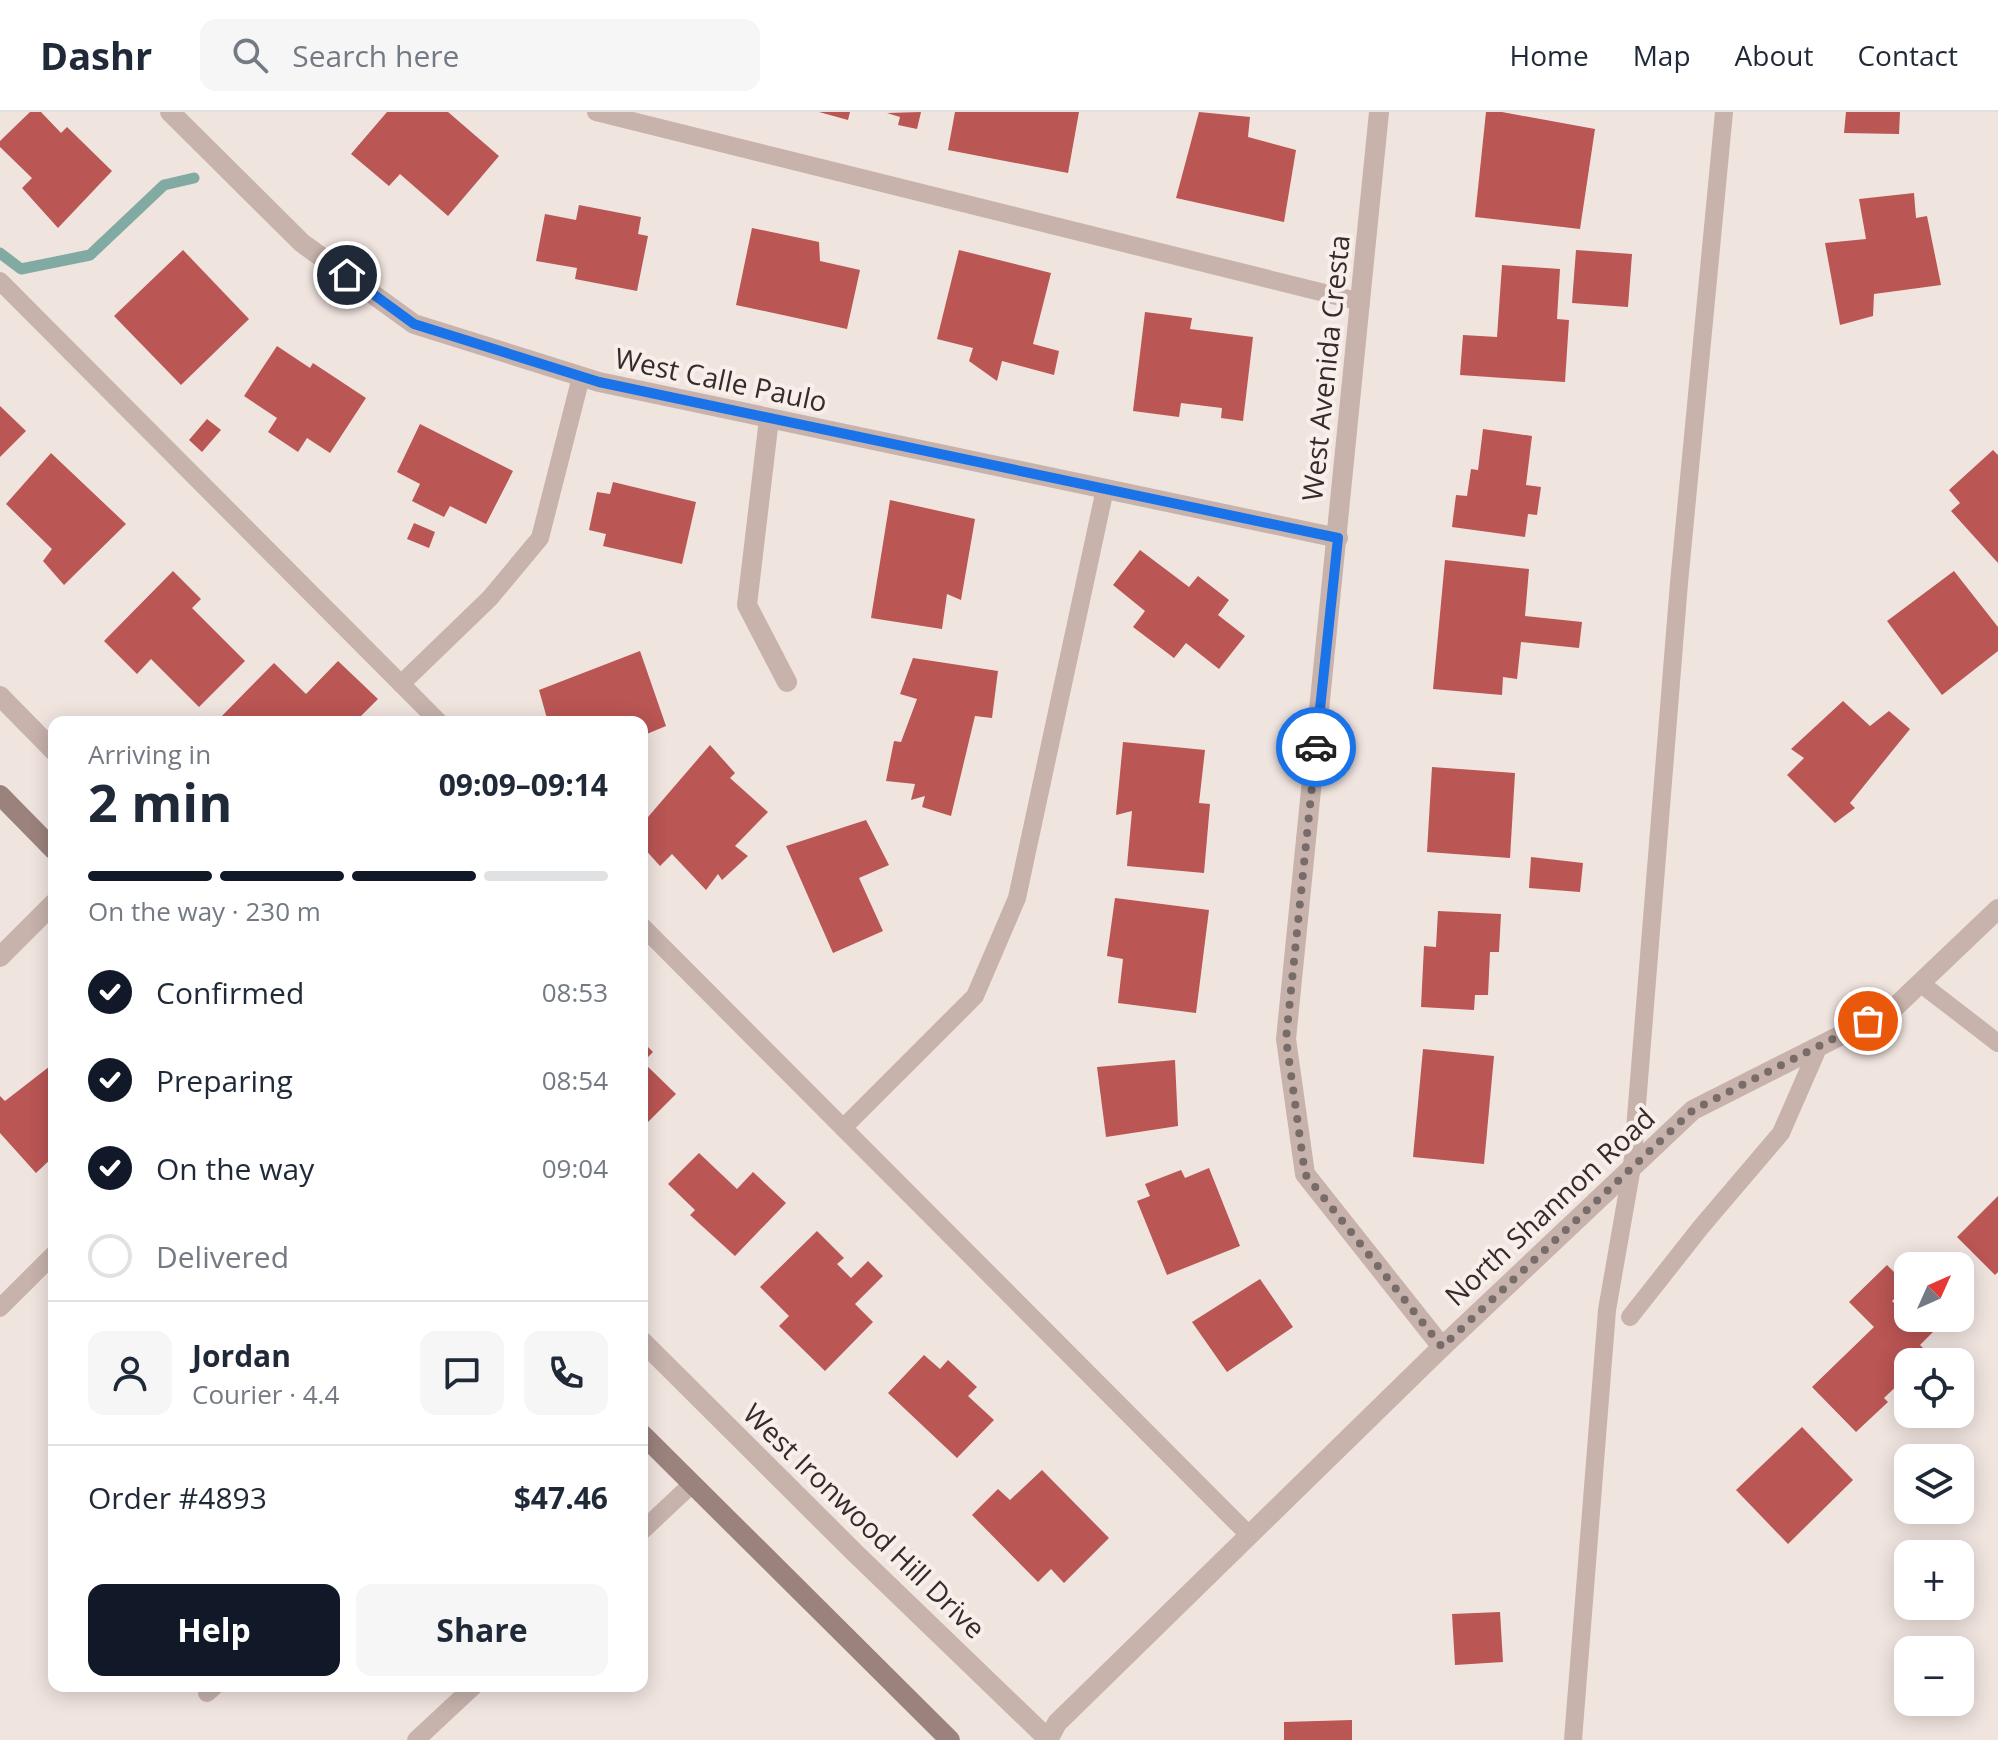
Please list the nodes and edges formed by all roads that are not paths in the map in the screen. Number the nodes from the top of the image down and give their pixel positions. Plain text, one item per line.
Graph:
1 (170, 112) edge
2 (596, 112) edge
3 (1379, 112) edge
4 (1724, 112) edge
5 (0, 281) edge
6 (1361, 302) junction
7 (581, 377) junction
8 (769, 419) junction
9 (1105, 489) junction
10 (1338, 538) junction
11 (787, 682) dead end
12 (401, 684) junction
13 (0, 696) edge
14 (433, 716) edge
15 (48, 745) edge
16 (0, 795) edge
17 (48, 844) edge
18 (48, 909) edge
19 (1998, 909) edge
20 (648, 932) edge
21 (0, 957) edge
22 (1920, 983) junction
23 (1998, 1043) edge
24 (1819, 1046) junction
25 (843, 1128) junction
26 (1632, 1167) junction
27 (48, 1260) edge
28 (0, 1308) edge
29 (1630, 1317) dead end
30 (648, 1347) edge
31 (1442, 1347) junction
32 (648, 1440) edge
33 (692, 1484) junction
34 (648, 1525) edge
35 (1249, 1535) junction
36 (468, 1692) edge
37 (1048, 1739) edge
38 (416, 1740) edge
39 (950, 1740) edge
40 (1573, 1740) edge

1 - 7 street, West Calle Paulo
2 - 6 lane
3 - 6 street, West Avenida Cresta
4 - 26 lane
5 - 12 lane
6 - 10 street, West Avenida Cresta
7 - 8 street, West Calle Paulo
7 - 12 lane
8 - 9 street, West Calle Paulo
8 - 11 street
9 - 10 street, West Calle Paulo
9 - 25 lane
10 - 31 street, West Avenida Cresta
12 - 14 lane
13 - 15 street
16 - 17 street
18 - 21 street
19 - 22 street, North Shannon Road
20 - 25 lane
22 - 23 lane
22 - 24 street, North Shannon Road
24 - 26 street, North Shannon Road
24 - 29 lane
25 - 35 lane
26 - 31 street, North Shannon Road
26 - 40 lane
27 - 28 lane
30 - 37 street, West Ironwood Hill Drive
31 - 35 street, North Shannon Road
32 - 33 street
33 - 34 lane
33 - 39 street
35 - 37 street, North Shannon Road
36 - 38 lane

